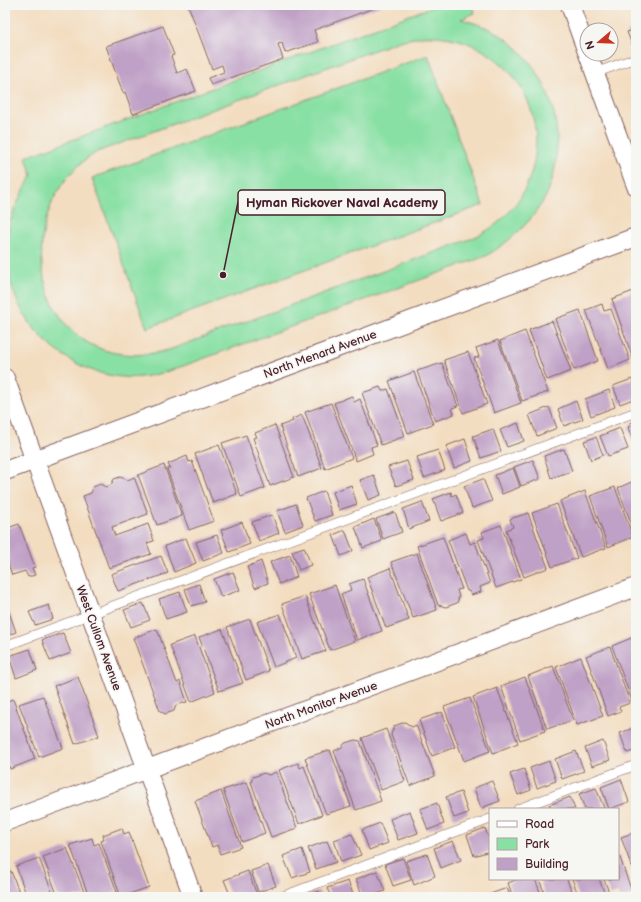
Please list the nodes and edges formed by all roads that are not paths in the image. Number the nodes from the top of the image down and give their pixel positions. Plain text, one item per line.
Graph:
1 (570, 5) edge
2 (579, 30) edge
3 (636, 58) edge
4 (591, 62) edge
5 (595, 73) junction
6 (636, 186) edge
7 (636, 237) edge
8 (5, 378) edge
9 (636, 412) edge
10 (34, 460) junction
11 (5, 471) edge
12 (636, 587) edge
13 (91, 614) junction
14 (5, 646) edge
15 (636, 765) edge
16 (147, 769) junction
17 (521, 808) edge
18 (489, 819) edge
19 (5, 822) edge
20 (193, 897) edge
21 (281, 897) edge

1 - 2 street
3 - 5 lane
4 - 5 street
5 - 6 street
7 - 10 street, North Menard Avenue
8 - 10 street, West Cullom Avenue
9 - 13 lane
10 - 11 street, North Menard Avenue
10 - 13 street, West Cullom Avenue
12 - 16 street, North Monitor Avenue
13 - 14 lane
13 - 16 street, West Cullom Avenue
15 - 17 lane
16 - 19 street, North Monitor Avenue
16 - 20 street, West Cullom Avenue
18 - 21 lane

